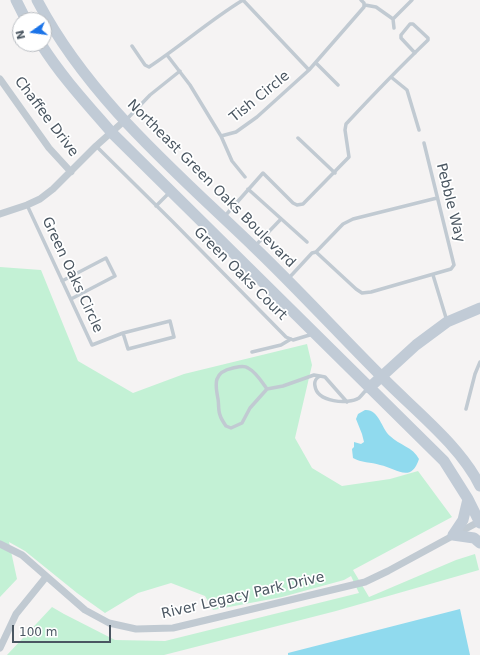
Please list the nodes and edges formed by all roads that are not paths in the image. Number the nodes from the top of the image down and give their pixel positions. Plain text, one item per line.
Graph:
1 (16, 0) edge
2 (37, 0) edge
3 (243, 0) edge
4 (361, 0) edge
5 (412, 0) edge
6 (365, 5) junction
7 (22, 12) edge
8 (393, 19) junction
9 (394, 28) dead end
10 (132, 46) dead end
11 (46, 52) edge
12 (415, 53) junction
13 (168, 55) junction
14 (316, 63) junction
15 (310, 70) junction
16 (180, 71) junction
17 (391, 77) junction
18 (0, 79) edge
19 (338, 85) dead end
20 (124, 121) junction
21 (419, 130) dead end
22 (112, 133) junction
23 (221, 136) junction
24 (298, 138) dead end
25 (424, 143) dead end
26 (96, 146) junction
27 (71, 172) junction
28 (335, 173) junction
29 (245, 177) dead end
30 (248, 189) junction
31 (171, 192) junction
32 (436, 198) junction
33 (27, 205) junction
34 (156, 206) junction
35 (0, 214) edge
36 (224, 218) junction
37 (281, 219) junction
38 (306, 242) dead end
39 (254, 247) junction
40 (316, 252) junction
41 (433, 275) junction
42 (287, 280) junction
43 (62, 281) junction
44 (275, 293) junction
45 (71, 299) junction
46 (479, 311) edge
47 (448, 322) junction
48 (123, 333) junction
49 (316, 333) junction
50 (291, 339) junction
51 (252, 352) dead end
52 (480, 362) edge
53 (320, 376) junction
54 (381, 376) junction
55 (369, 388) junction
56 (267, 389) junction
57 (347, 402) junction
58 (466, 409) dead end
59 (480, 486) edge
60 (468, 499) junction
61 (480, 522) edge
62 (453, 536) junction
63 (480, 543) edge
64 (0, 544) edge
65 (46, 577) junction
66 (0, 648) edge

1 - 7 main road
2 - 20 main road, Northeast Green Oaks Boulevard
3 - 13 lane, Tish Circle
3 - 15 lane, Tish Circle
4 - 6 lane
5 - 8 lane
6 - 8 lane
6 - 14 lane, Tish Circle
8 - 9 lane
10 - 13 lane, Tish Circle
11 - 22 main road
12 - 12 lane
12 - 17 lane
13 - 16 lane, Tish Circle
14 - 15 lane, Tish Circle
14 - 19 lane
15 - 23 lane, Tish Circle
16 - 20 lane
16 - 23 lane, Tish Circle
17 - 21 lane
17 - 28 lane
18 - 27 street, Chaffee Drive
20 - 22 street
20 - 36 main road, Northeast Green Oaks Boulevard
22 - 26 street
22 - 31 main road
23 - 29 lane, Tish Circle
24 - 28 lane
25 - 32 lane, Pebble Way
26 - 27 street
26 - 34 lane, Green Oaks Court
27 - 33 street
28 - 30 lane
30 - 36 lane
30 - 37 lane
31 - 34 lane
31 - 44 main road
32 - 40 lane
32 - 41 lane, Pebble Way
33 - 35 street
33 - 43 lane, Green Oaks Circle
34 - 50 lane, Green Oaks Court
36 - 39 main road, Northeast Green Oaks Boulevard
37 - 38 lane
37 - 39 lane
39 - 42 main road, Northeast Green Oaks Boulevard
40 - 41 lane
40 - 42 lane
41 - 47 lane
42 - 44 main road
42 - 54 main road, Northeast Green Oaks Boulevard
43 - 45 lane, Green Oaks Circle
43 - 45 lane
44 - 49 main road
45 - 48 lane, Green Oaks Circle
46 - 47 main road
47 - 54 main road
48 - 48 lane
49 - 50 lane, Green Oaks Court
49 - 55 main road
50 - 51 lane
52 - 58 lane
53 - 56 lane
53 - 57 lane
53 - 57 lane
54 - 55 main road
54 - 59 main road, Northeast Green Oaks Boulevard
55 - 57 lane
55 - 60 main road
56 - 56 lane
60 - 61 main road
60 - 62 main road
61 - 62 street, River Legacy Park Drive
62 - 63 main road
62 - 65 street, River Legacy Park Drive
64 - 65 street, River Legacy Park Drive
65 - 66 street

